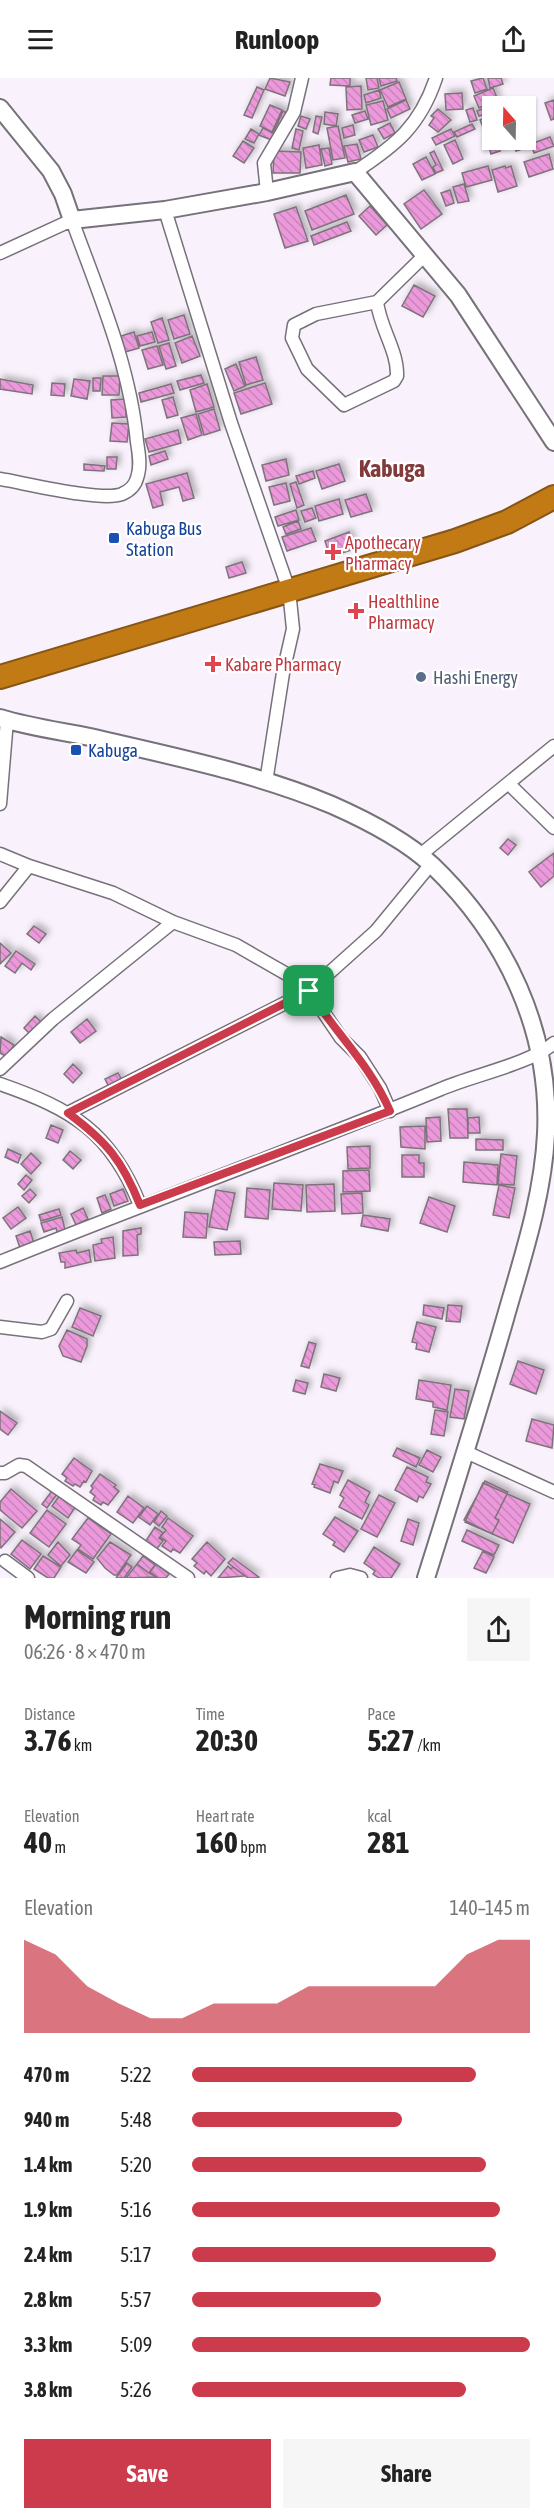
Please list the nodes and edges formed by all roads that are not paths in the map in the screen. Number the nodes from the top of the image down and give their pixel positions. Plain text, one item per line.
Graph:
1 (302, 78) edge
2 (438, 79) edge
3 (0, 108) edge
4 (355, 172) junction
5 (267, 192) junction
6 (165, 210) junction
7 (72, 220) junction
8 (425, 255) junction
9 (1, 256) edge
10 (377, 302) junction
11 (554, 442) edge
12 (0, 479) edge
13 (554, 497) edge
14 (290, 590) junction
15 (0, 676) edge
16 (3, 719) edge
17 (553, 749) edge
18 (266, 782) junction
19 (509, 784) junction
20 (0, 804) edge
21 (554, 828) edge
22 (0, 855) edge
23 (425, 860) junction
24 (29, 866) junction
25 (0, 903) edge
26 (173, 922) junction
27 (309, 991) junction
28 (548, 1048) edge
29 (0, 1069) edge
30 (0, 1084) edge
31 (390, 1111) junction
32 (68, 1113) junction
33 (140, 1205) junction
34 (0, 1262) edge
35 (67, 1301) dead end
36 (0, 1327) edge
37 (466, 1452) junction
38 (0, 1473) edge
39 (554, 1492) edge
40 (4, 1561) dead end
41 (28, 1578) edge
42 (188, 1578) edge
43 (337, 1578) edge
44 (361, 1578) edge
45 (426, 1578) edge

1 - 5 street
2 - 4 street
3 - 7 street
4 - 5 street
4 - 8 street
5 - 6 street
6 - 7 street
6 - 14 street
7 - 9 street
7 - 12 street
8 - 10 street
8 - 11 street
10 - 10 street
13 - 14 highway
14 - 15 highway
14 - 18 street
16 - 18 street
16 - 20 street
17 - 19 street
18 - 23 street
19 - 21 street
19 - 23 street
22 - 24 street
23 - 27 street
23 - 28 street
24 - 25 street
24 - 26 street
26 - 27 street
26 - 29 street
27 - 31 street
27 - 32 street
28 - 31 street
28 - 37 street
30 - 32 street
31 - 33 street
32 - 33 street
33 - 34 street
35 - 36 street
37 - 39 street
37 - 45 street
38 - 42 street
40 - 41 street
43 - 44 street

